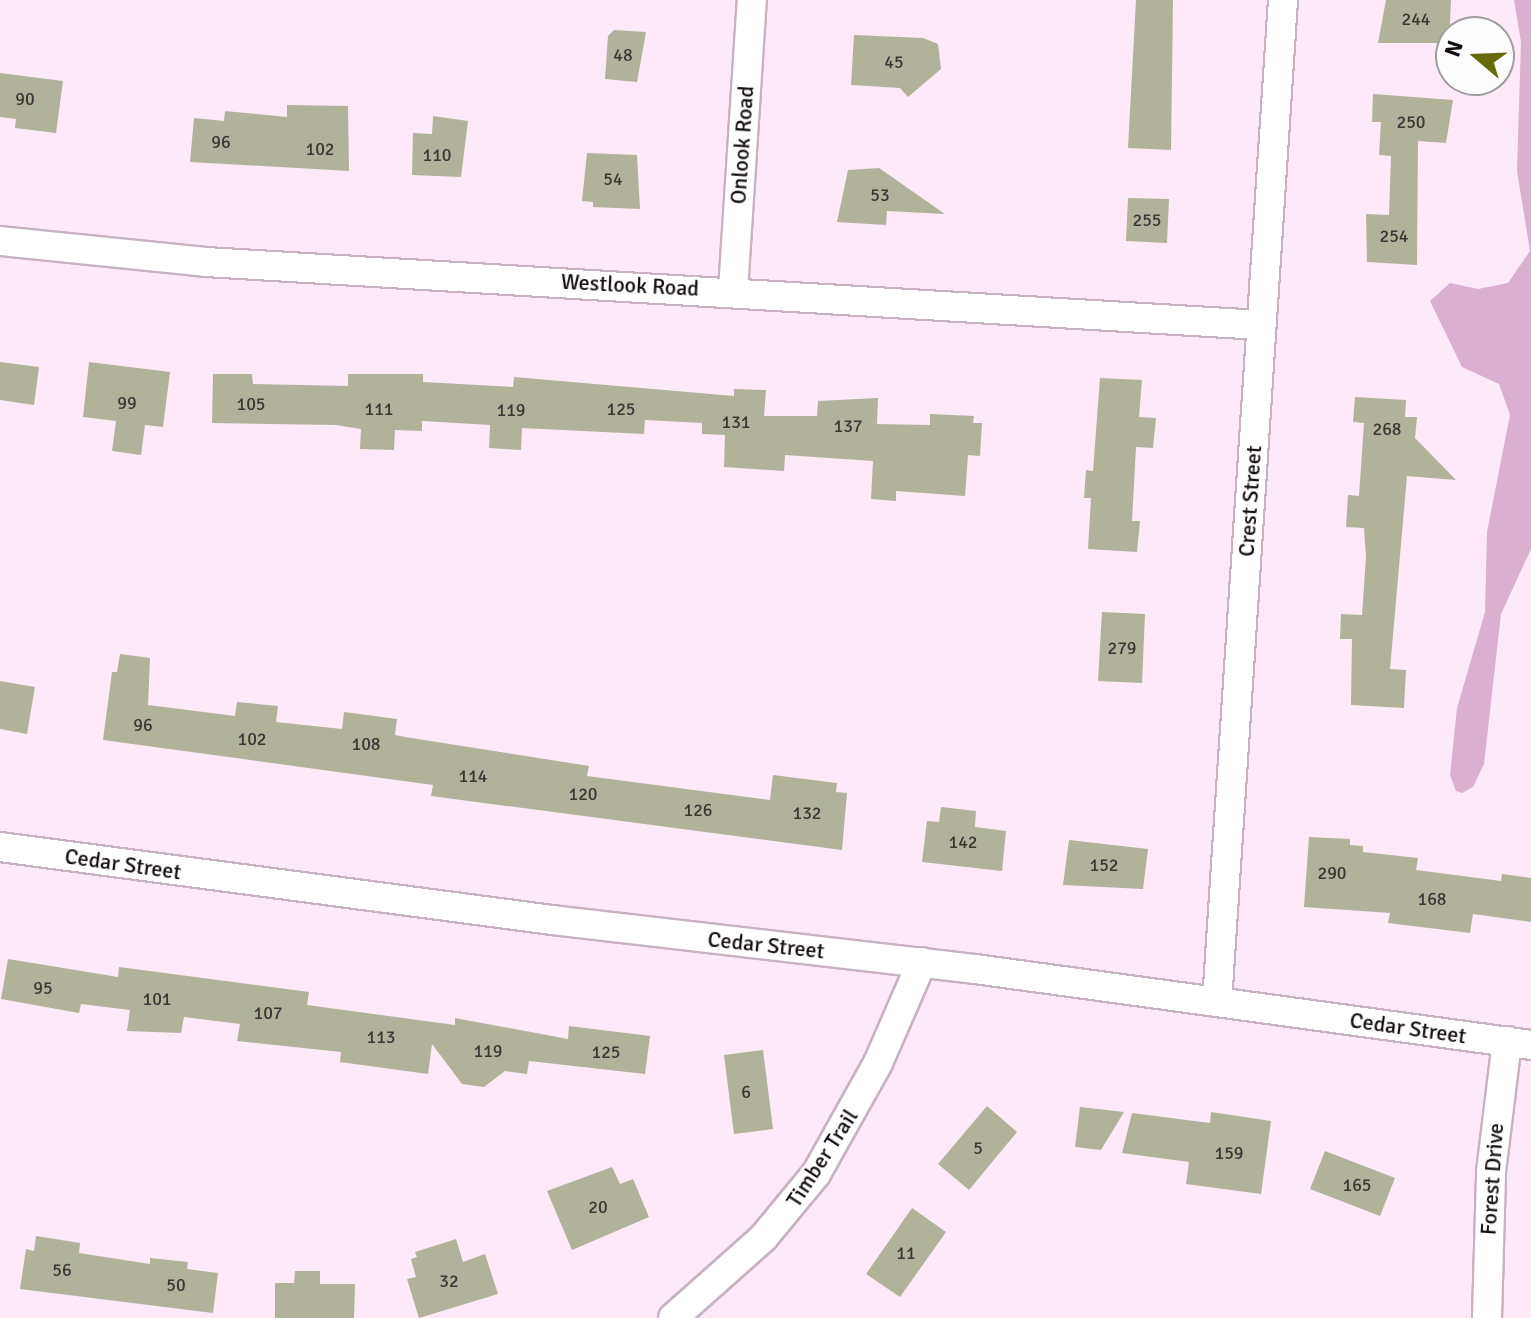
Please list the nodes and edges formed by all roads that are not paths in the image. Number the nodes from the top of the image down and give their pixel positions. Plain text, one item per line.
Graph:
1 (752, 0) edge
2 (1283, 0) edge
3 (0, 241) edge
4 (733, 291) junction
5 (1261, 325) junction
6 (0, 847) edge
7 (922, 962) junction
8 (1217, 1002) junction
9 (1519, 1043) edge
10 (673, 1318) edge
11 (1487, 1318) edge

1 - 4 street, Onlook Road
2 - 5 street, Crest Street
3 - 4 street, Westlook Road
4 - 5 street, Westlook Road
5 - 8 street, Crest Street
6 - 7 street, Cedar Street
7 - 8 street, Cedar Street
7 - 10 street, Timber Trail
8 - 9 street, Cedar Street
9 - 11 street, Forest Drive

